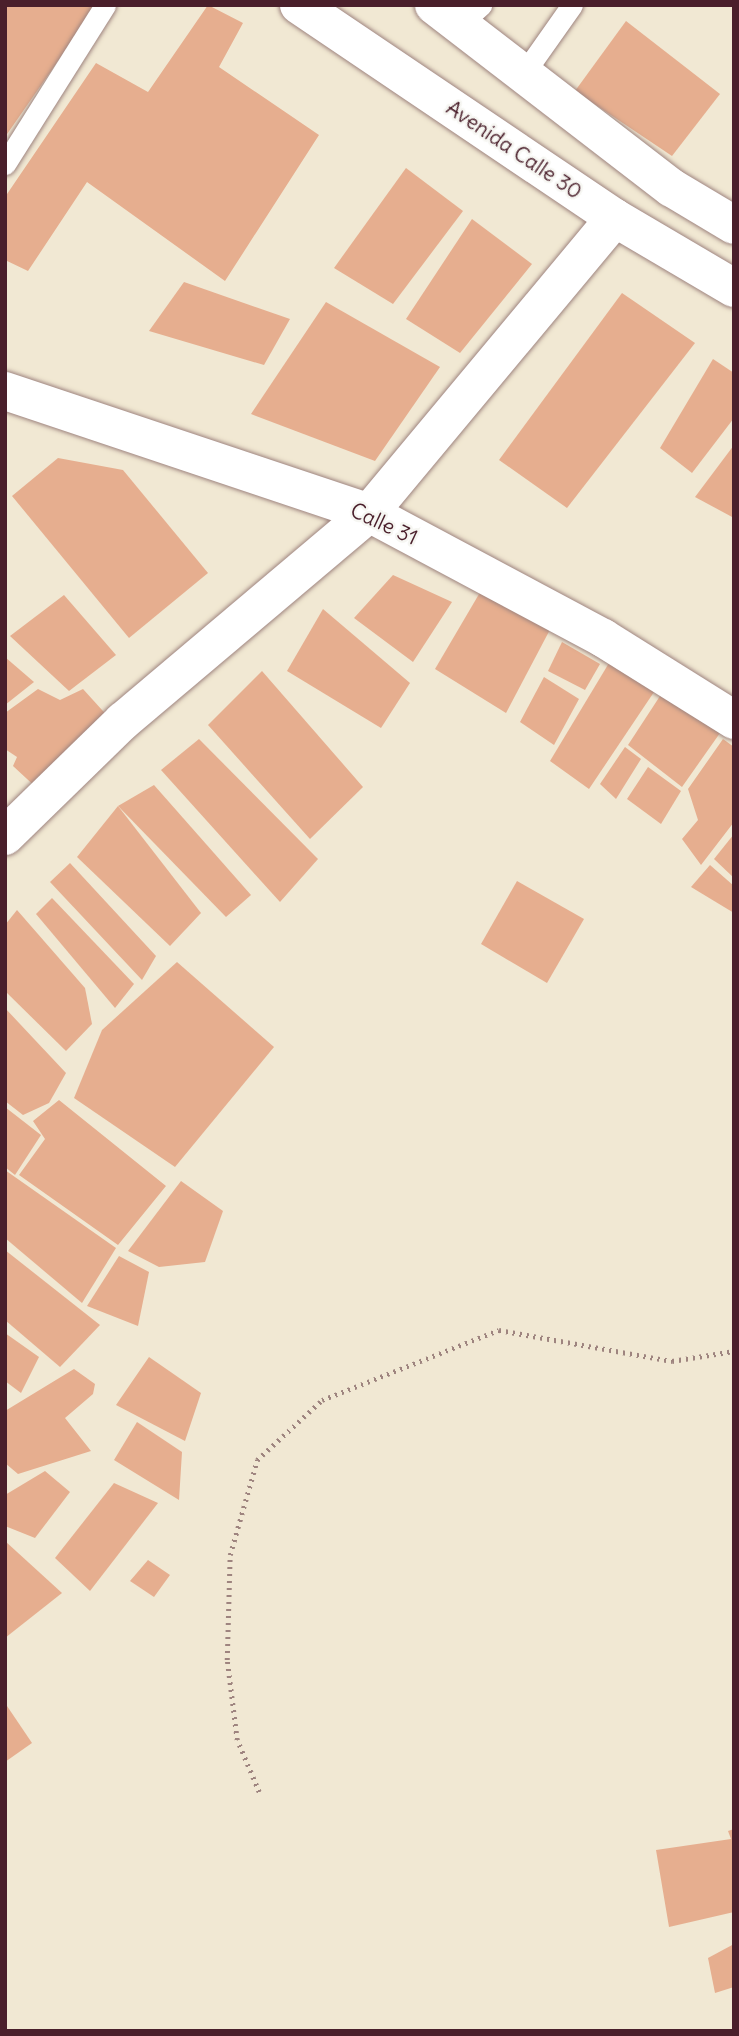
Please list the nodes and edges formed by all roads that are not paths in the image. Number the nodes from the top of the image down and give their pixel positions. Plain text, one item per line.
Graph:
1 (105, 5) edge
2 (299, 5) edge
3 (572, 5) edge
4 (458, 12) edge
5 (524, 73) junction
6 (5, 164) edge
7 (615, 218) junction
8 (734, 225) edge
9 (734, 288) edge
10 (5, 391) edge
11 (369, 513) junction
12 (734, 720) edge
13 (5, 836) edge

1 - 6 lane
2 - 7 street, Avenida Calle 30
3 - 5 lane
4 - 5 street
5 - 8 street
7 - 9 street, Avenida Calle 30
7 - 11 street
10 - 11 street, Calle 31
11 - 12 street, Calle 31
11 - 13 street

